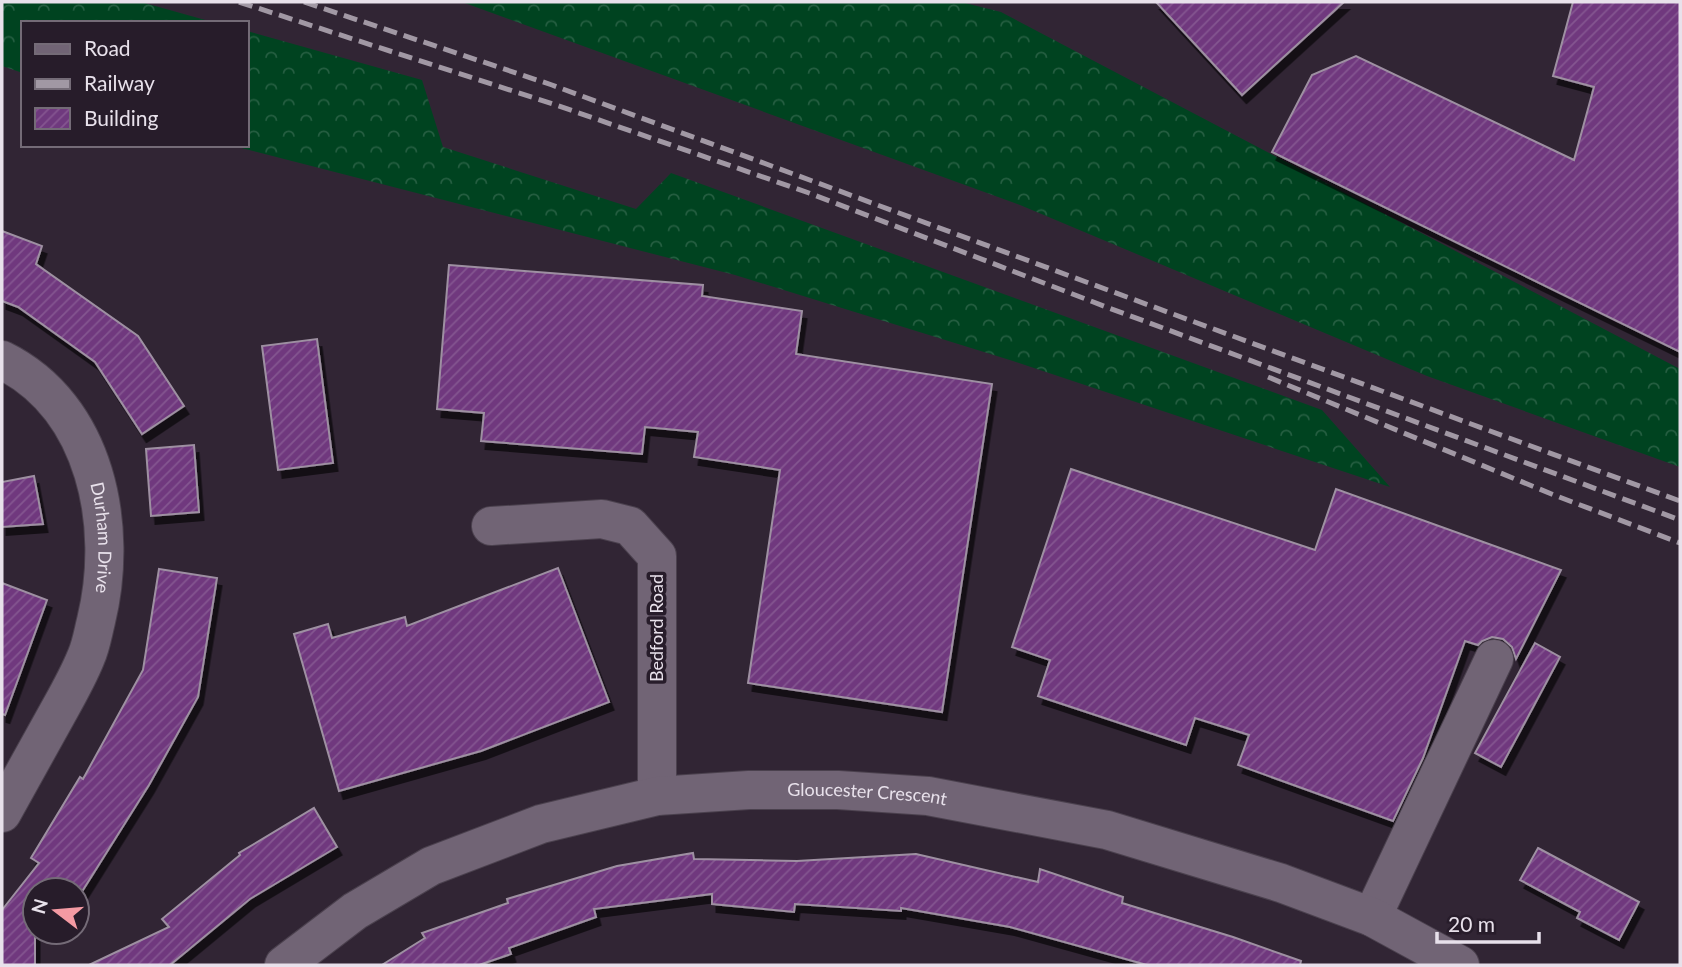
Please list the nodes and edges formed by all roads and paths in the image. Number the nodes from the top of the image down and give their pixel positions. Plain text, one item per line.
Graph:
1 (2, 360) edge
2 (491, 526) dead end
3 (1493, 659) dead end
4 (657, 796) junction
5 (2, 813) edge
6 (1372, 917) junction
7 (284, 965) edge
8 (1461, 965) edge

1 - 5 street, Durham Drive
2 - 4 street, Bedford Road
3 - 6 street
4 - 6 street, Gloucester Crescent
4 - 7 street, Gloucester Crescent
6 - 8 street, Gloucester Crescent

